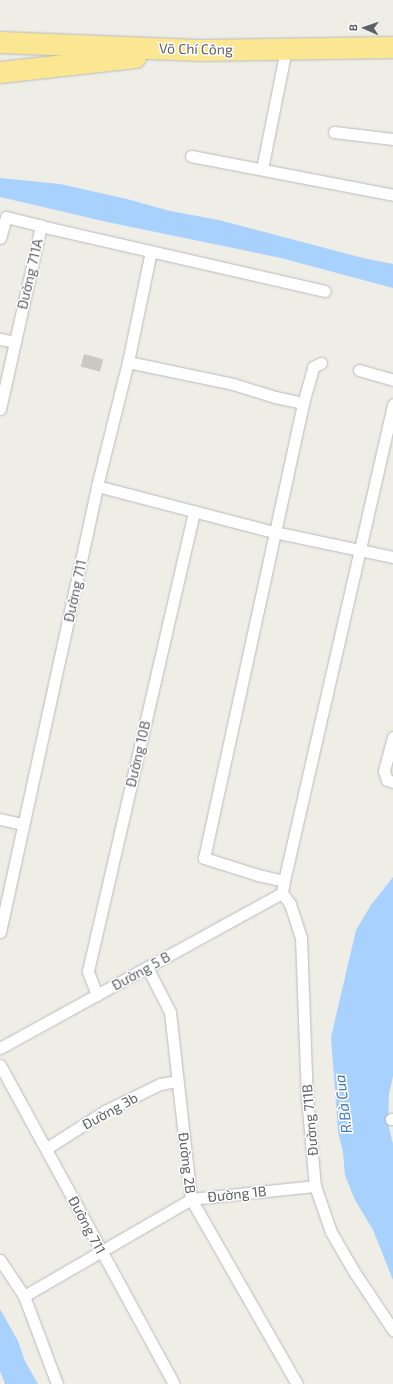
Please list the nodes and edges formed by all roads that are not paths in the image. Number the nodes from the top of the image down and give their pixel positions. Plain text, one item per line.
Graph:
1 (0, 42) edge
2 (393, 47) edge
3 (286, 49) junction
4 (200, 50) junction
5 (0, 72) edge
6 (334, 132) dead end
7 (393, 139) edge
8 (191, 156) dead end
9 (262, 169) junction
10 (393, 195) edge
11 (3, 216) edge
12 (42, 226) junction
13 (0, 238) edge
14 (151, 251) junction
15 (324, 291) dead end
16 (0, 339) edge
17 (15, 342) junction
18 (128, 362) junction
19 (321, 363) dead end
20 (359, 370) dead end
21 (393, 380) edge
22 (303, 402) junction
23 (393, 404) edge
24 (0, 409) edge
25 (97, 486) junction
26 (194, 511) junction
27 (274, 532) junction
28 (360, 552) junction
29 (393, 557) edge
30 (393, 737) edge
31 (393, 782) edge
32 (0, 818) edge
33 (22, 824) junction
34 (284, 881) junction
35 (282, 893) junction
36 (0, 932) edge
37 (147, 967) junction
38 (97, 995) junction
39 (0, 1048) edge
40 (0, 1065) edge
41 (177, 1081) junction
42 (47, 1148) junction
43 (315, 1186) junction
44 (191, 1199) junction
45 (102, 1252) junction
46 (0, 1260) edge
47 (24, 1296) junction
48 (393, 1330) edge
49 (57, 1384) edge
50 (174, 1384) edge
51 (298, 1384) edge

1 - 4 highway, Võ Chí Công
2 - 3 highway, Võ Chí Công
3 - 4 highway, Võ Chí Công
3 - 9 street
4 - 5 highway
6 - 7 street
8 - 9 street
9 - 10 street
11 - 12 street
11 - 13 street
12 - 14 street, Đường 711A
12 - 17 street, Đường 711A
14 - 15 street, Đường 711A
14 - 18 street, Đường 711
16 - 17 street
17 - 24 street, Đường 711A
18 - 22 street
18 - 25 street, Đường 711
19 - 22 street
20 - 21 street
22 - 27 street
23 - 28 street
25 - 26 street
25 - 33 street, Đường 711
26 - 27 street
26 - 38 street, Đường 10B
27 - 28 street
27 - 34 street
28 - 29 street
28 - 34 street
30 - 31 street
32 - 33 street
33 - 36 street, Đường 711
34 - 35 street
35 - 37 street, Đường 5 B
35 - 43 street, Đường 711B
37 - 38 street, Đường 5 B
37 - 41 street, Đường 2B
38 - 39 street, Đường 5 B
40 - 42 street, Đường 711
41 - 42 street, Đường 3b
41 - 44 street, Đường 2B
42 - 45 street, Đường 711
43 - 44 street, Đường 1B
43 - 48 street, Đường 711B
44 - 45 street, Đường 1B
44 - 51 street, Đường 2B
45 - 47 street, Đường 1B
45 - 50 street, Đường 711
46 - 47 street
47 - 49 street

